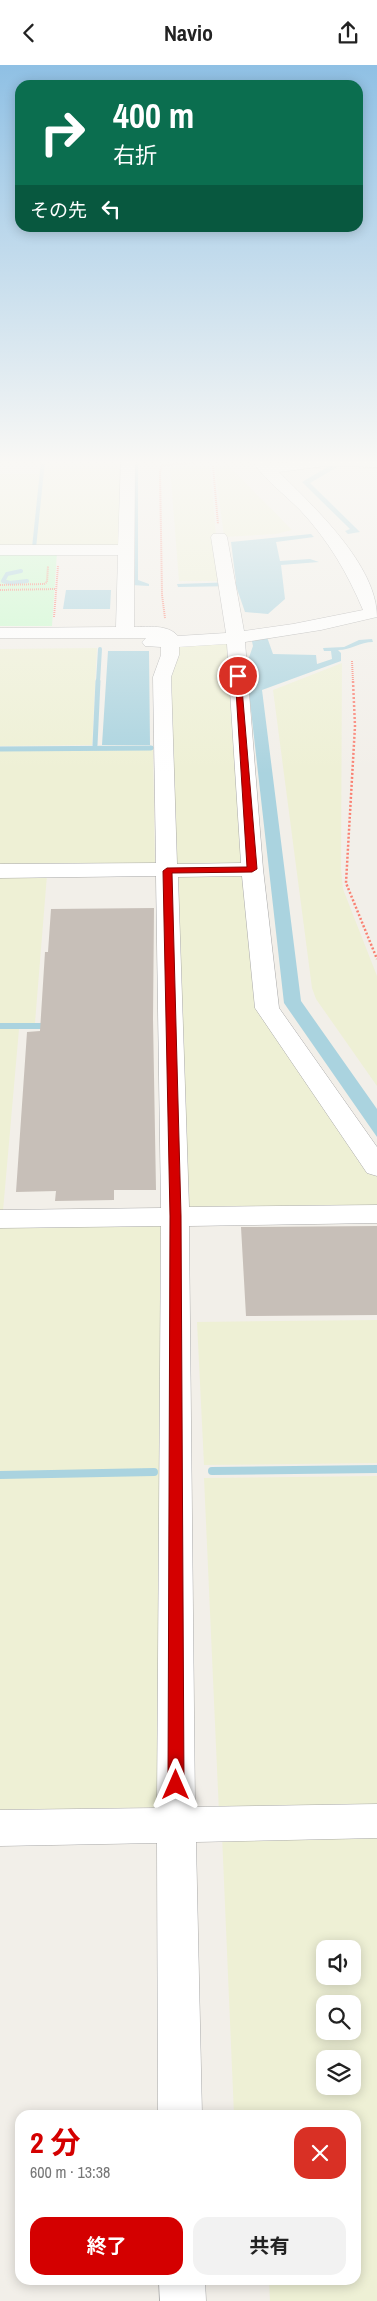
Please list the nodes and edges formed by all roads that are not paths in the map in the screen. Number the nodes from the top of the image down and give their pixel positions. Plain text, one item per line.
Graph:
1 (127, 565) edge
2 (223, 565) edge
3 (350, 565) edge
4 (375, 612) edge
5 (125, 632) junction
6 (0, 633) edge
7 (241, 637) junction
8 (166, 638) junction
9 (0, 643) edge
10 (252, 869) junction
11 (167, 870) junction
12 (0, 871) edge
13 (377, 1167) edge
14 (377, 1214) edge
15 (175, 1216) junction
16 (0, 1219) edge
17 (377, 1821) edge
18 (176, 1824) junction
19 (0, 1828) edge
20 (180, 2110) edge
21 (182, 2285) edge
22 (183, 2301) edge

1 - 5 street
2 - 7 street
3 - 4 street
4 - 7 street
5 - 6 street
5 - 8 street
7 - 8 street
7 - 10 street
8 - 9 street
8 - 11 street
10 - 11 street
10 - 13 street
11 - 12 street
11 - 15 street
14 - 15 street
15 - 16 street
15 - 18 street
17 - 18 street
18 - 19 street
18 - 20 street
21 - 22 street

